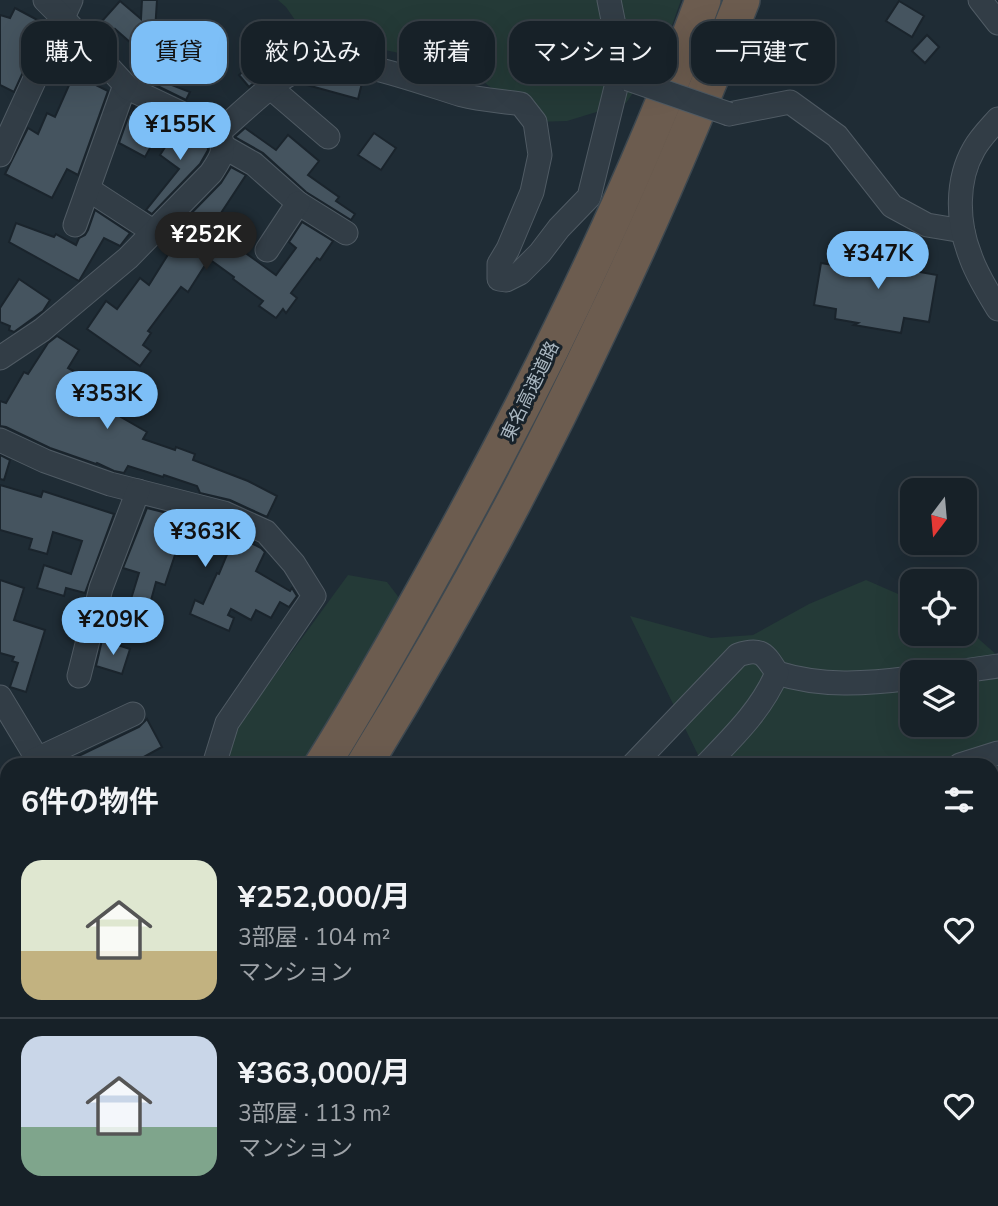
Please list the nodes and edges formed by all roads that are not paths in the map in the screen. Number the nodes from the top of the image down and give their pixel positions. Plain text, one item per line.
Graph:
1 (45, 0) edge
2 (609, 0) edge
3 (703, 0) edge
4 (742, 0) edge
5 (980, 0) edge
6 (67, 8) edge
7 (613, 21) edge
8 (998, 23) edge
9 (621, 84) edge
10 (643, 84) edge
11 (125, 85) junction
12 (271, 88) junction
13 (998, 119) edge
14 (328, 137) dead end
15 (222, 140) junction
16 (2, 147) edge
17 (88, 189) junction
18 (298, 203) junction
19 (75, 225) dead end
20 (963, 231) junction
21 (154, 232) junction
22 (346, 233) dead end
23 (267, 250) dead end
24 (998, 309) edge
25 (0, 358) edge
26 (0, 440) edge
27 (138, 491) junction
28 (998, 666) edge
29 (977, 669) edge
30 (777, 673) junction
31 (79, 676) dead end
32 (900, 680) edge
33 (0, 697) edge
34 (134, 714) dead end
35 (35, 758) edge
36 (44, 758) edge
37 (216, 758) edge
38 (326, 758) edge
39 (367, 758) edge
40 (640, 758) edge
41 (713, 758) edge

1 - 6 street
2 - 7 street
3 - 38 highway, 東名高速道路
4 - 39 highway, 東名高速道路
5 - 8 street
6 - 11 street
6 - 16 street
9 - 12 street
10 - 20 street, bridge
11 - 15 street
11 - 17 street
12 - 14 street
12 - 15 street
13 - 20 street
15 - 18 street
15 - 21 street
17 - 19 street
17 - 21 street
18 - 22 street
18 - 23 street
20 - 24 street
21 - 25 street
26 - 27 street
27 - 31 street
27 - 37 street
28 - 29 street
30 - 32 street
30 - 40 street
30 - 41 street
33 - 35 street
34 - 36 street

